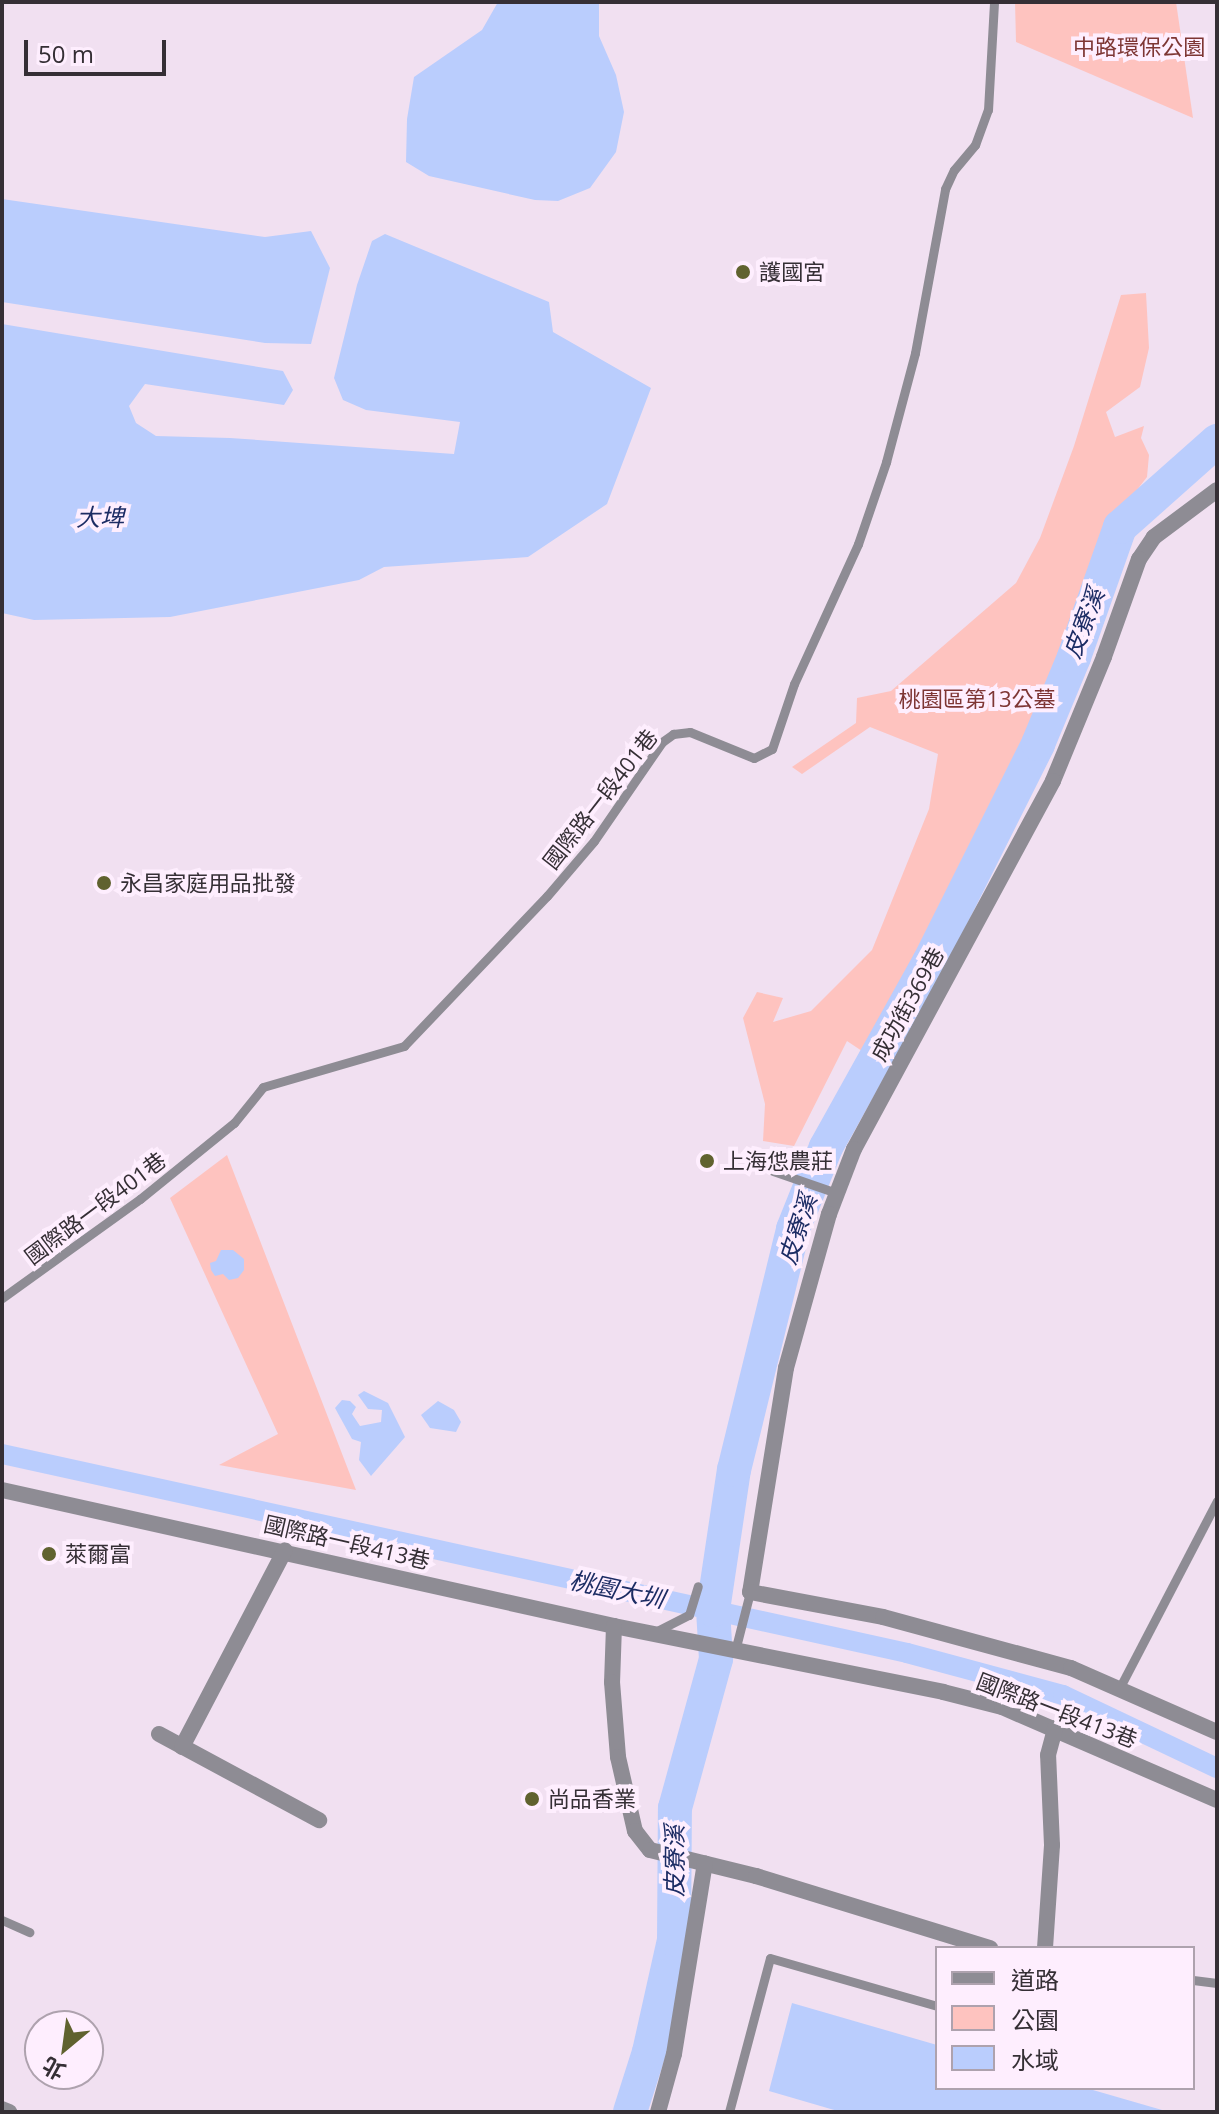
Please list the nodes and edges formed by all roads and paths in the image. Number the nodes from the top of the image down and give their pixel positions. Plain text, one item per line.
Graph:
1 (994, 2) edge
2 (1217, 490) edge
3 (773, 1171) dead end
4 (836, 1192) junction
5 (2, 1298) edge
6 (2, 1490) edge
7 (1217, 1501) edge
8 (285, 1550) junction
9 (698, 1586) dead end
10 (750, 1592) junction
11 (614, 1626) junction
12 (652, 1634) junction
13 (735, 1651) junction
14 (1119, 1689) junction
15 (1055, 1728) junction
16 (1217, 1732) edge
17 (159, 1734) dead end
18 (182, 1747) junction
19 (1217, 1800) edge
20 (319, 1820) dead end
21 (700, 1862) junction
22 (2, 1920) edge
23 (29, 1932) dead end
24 (983, 1946) edge
25 (1045, 1946) edge
26 (1195, 1980) edge
27 (1217, 1983) edge
28 (935, 2005) edge
29 (2, 2109) edge
30 (9, 2112) edge
31 (658, 2112) edge
32 (729, 2112) edge

1 - 5 lane, 國際路一段401巷
2 - 4 street, 成功街369巷
3 - 4 lane
4 - 10 street, 成功街369巷
6 - 8 street, 國際路一段413巷
7 - 14 lane
8 - 11 street, 國際路一段413巷
8 - 18 street
9 - 12 lane
10 - 13 lane
10 - 14 street
11 - 12 street, 國際路一段413巷
11 - 21 street
12 - 13 street, 國際路一段413巷
13 - 15 street, 國際路一段413巷
14 - 16 street
15 - 19 street, 國際路一段413巷
15 - 25 street
17 - 18 street
18 - 20 street
21 - 24 street
21 - 31 street
22 - 23 lane
26 - 27 lane
28 - 32 lane
29 - 30 street

